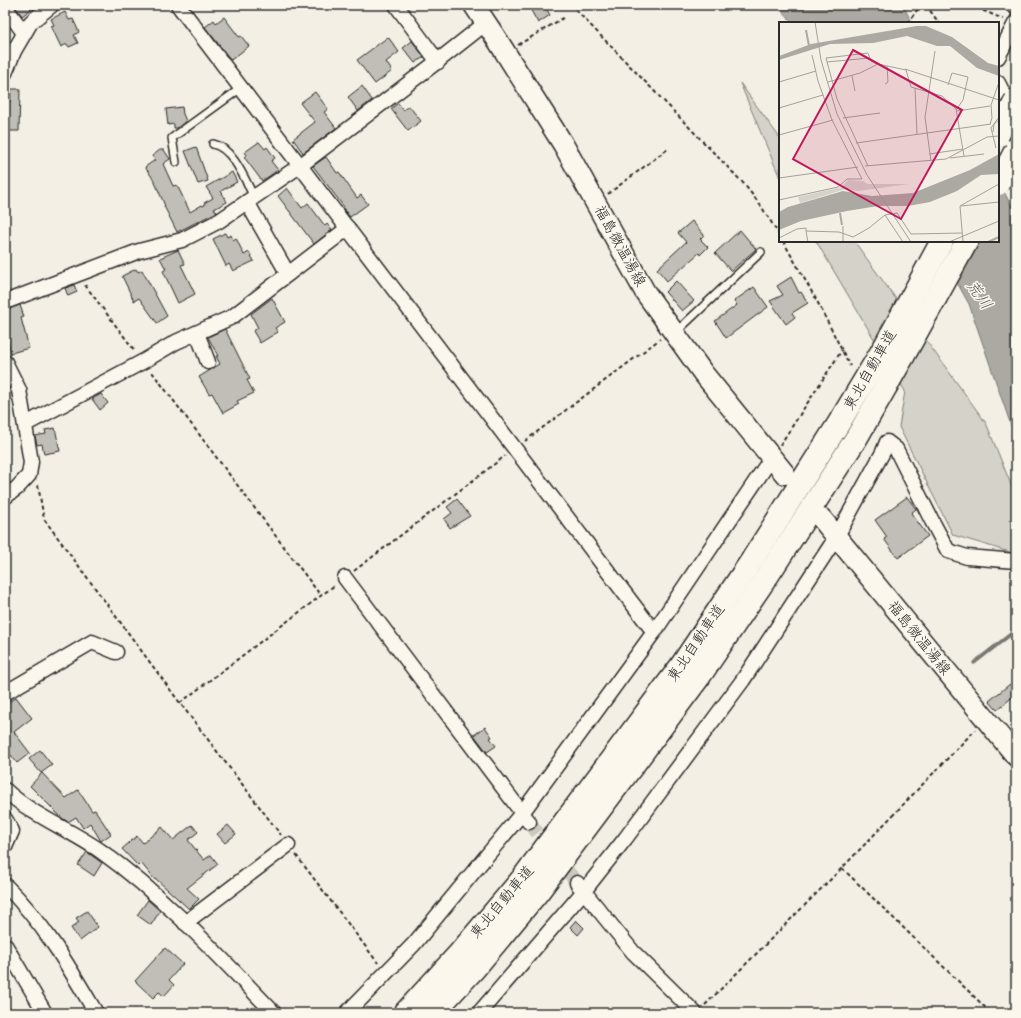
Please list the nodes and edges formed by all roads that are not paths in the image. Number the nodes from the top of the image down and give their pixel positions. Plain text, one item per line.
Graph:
1 (52, 5) edge
2 (178, 5) edge
3 (396, 5) edge
4 (474, 5) edge
5 (1012, 5) edge
6 (5, 7) edge
7 (1016, 7) edge
8 (486, 23) junction
9 (1016, 23) edge
10 (16, 40) edge
11 (999, 55) edge
12 (438, 62) junction
13 (5, 73) edge
14 (999, 85) edge
15 (241, 88) junction
16 (1016, 100) edge
17 (1016, 109) edge
18 (999, 133) edge
19 (213, 144) dead end
20 (1016, 150) edge
21 (176, 162) dead end
22 (301, 165) junction
23 (999, 182) edge
24 (251, 199) junction
25 (348, 228) junction
26 (941, 242) edge
27 (966, 242) edge
28 (761, 252) dead end
29 (288, 274) junction
30 (5, 302) edge
31 (674, 332) junction
32 (197, 333) junction
33 (5, 362) edge
34 (208, 362) dead end
35 (26, 424) junction
36 (772, 457) junction
37 (785, 474) dead end
38 (5, 497) edge
39 (822, 519) dead end
40 (837, 536) junction
41 (1016, 561) edge
42 (345, 578) road end
43 (654, 632) junction
44 (116, 652) dead end
45 (5, 694) edge
46 (1016, 756) edge
47 (5, 791) edge
48 (525, 818) junction
49 (5, 819) edge
50 (288, 845) road end
51 (5, 847) edge
52 (5, 886) edge
53 (580, 887) junction
54 (185, 923) junction
55 (5, 945) edge
56 (699, 1010) edge
57 (45, 1013) edge
58 (96, 1013) edge
59 (274, 1013) edge
60 (347, 1013) edge
61 (405, 1013) edge
62 (433, 1013) edge
63 (479, 1013) edge

1 - 10 street
2 - 15 street
3 - 12 street
4 - 8 main road, 福島微温湯線
5 - 7 street
6 - 10 street
8 - 12 street
8 - 31 main road, 福島微温湯線
9 - 11 street
10 - 13 street
12 - 22 street
14 - 17 street
15 - 21 lane
15 - 22 street
16 - 18 highway, bridge
19 - 24 lane
20 - 23 highway, bridge
22 - 24 street
22 - 25 street
24 - 29 street
24 - 30 street
25 - 29 street
25 - 43 street
26 - 61 highway, 東北自動車道
27 - 62 highway, 東北自動車道
28 - 31 lane
29 - 32 street
31 - 36 main road, 福島微温湯線
32 - 34 street
32 - 35 street
33 - 35 street
35 - 38 street
36 - 37 main road, 福島微温湯線
36 - 43 street
39 - 40 main road, 福島微温湯線
40 - 41 street
40 - 46 main road, 福島微温湯線
40 - 53 street
42 - 48 street
43 - 48 street
44 - 45 street
47 - 54 street
48 - 60 street
49 - 51 street
50 - 54 street
52 - 58 street
53 - 56 street
53 - 63 street
54 - 59 street
55 - 57 street

